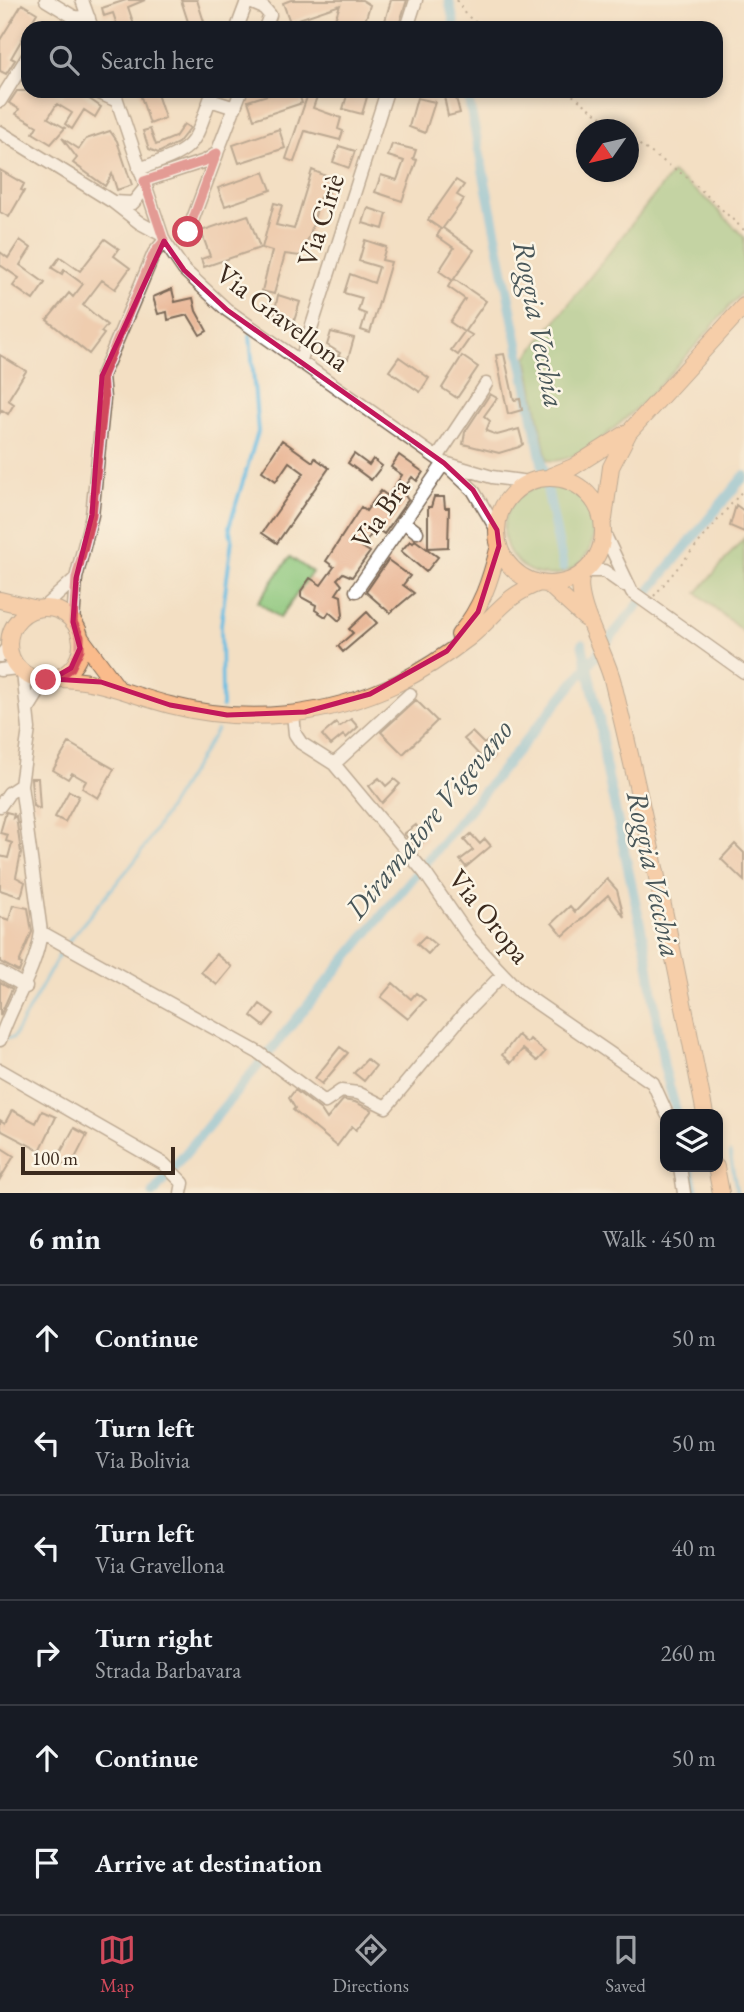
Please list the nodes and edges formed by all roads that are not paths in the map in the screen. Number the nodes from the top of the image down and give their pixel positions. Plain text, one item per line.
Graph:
1 (46, 0) edge
2 (82, 0) edge
3 (416, 0) edge
4 (85, 21) edge
5 (89, 21) edge
6 (240, 21) edge
7 (268, 21) edge
8 (409, 21) edge
9 (21, 67) edge
10 (117, 98) edge
11 (211, 98) edge
12 (217, 98) edge
13 (239, 98) edge
14 (385, 98) edge
15 (0, 101) edge
16 (235, 108) junction
17 (0, 132) edge
18 (217, 153) junction
19 (143, 179) junction
20 (113, 202) junction
21 (188, 232) dead end
22 (163, 238) junction
23 (744, 306) edge
24 (300, 363) junction
25 (486, 384) dead end
26 (629, 431) junction
27 (441, 461) junction
28 (541, 479) junction
29 (403, 521) junction
30 (603, 529) junction
31 (416, 532) dead end
32 (498, 538) junction
33 (584, 573) junction
34 (76, 578) junction
35 (544, 584) junction
36 (356, 591) dead end
37 (632, 592) junction
38 (0, 600) edge
39 (40, 608) junction
40 (73, 622) junction
41 (0, 625) edge
42 (593, 627) junction
43 (80, 637) junction
44 (6, 647) edge
45 (447, 651) junction
46 (744, 654) edge
47 (739, 669) edge
48 (0, 670) edge
49 (20, 670) junction
50 (49, 680) junction
51 (117, 687) junction
52 (410, 694) dead end
53 (27, 713) junction
54 (293, 714) junction
55 (334, 764) junction
56 (21, 785) junction
57 (0, 806) edge
58 (41, 932) junction
59 (0, 972) edge
60 (503, 974) junction
61 (26, 987) junction
62 (0, 1040) edge
63 (0, 1070) edge
64 (665, 1109) edge
65 (704, 1109) edge
66 (681, 1172) edge
67 (717, 1172) edge
68 (181, 1193) edge
69 (684, 1193) edge
70 (721, 1193) edge

1 - 4 street
2 - 5 street
3 - 8 street
6 - 7 street
9 - 15 street
10 - 19 street, Via Gravellona
11 - 19 street
12 - 16 street
13 - 16 street
14 - 24 street, Via Ciriè
16 - 18 street
17 - 20 street
18 - 19 street
18 - 21 street
19 - 20 street
19 - 22 street, Via Gravellona
20 - 22 street
22 - 24 street, Via Gravellona
22 - 34 street
23 - 26 main road
24 - 27 street, Via Gravellona
25 - 27 street, Via Bra
26 - 28 main road
26 - 30 main road
27 - 28 street, Via Gravellona
27 - 29 street, Via Bra
27 - 32 street, Via Gravellona
28 - 30 main road
28 - 32 main road
29 - 31 street
29 - 36 street, Via Bra
30 - 33 main road
30 - 37 street
32 - 35 main road
32 - 45 main road
33 - 35 main road
33 - 37 street
33 - 42 main road
34 - 39 street
34 - 40 street
35 - 42 main road
35 - 45 main road
37 - 47 street
38 - 39 main road
39 - 40 main road
39 - 44 main road
40 - 43 main road
41 - 44 main road
42 - 65 main road
43 - 50 main road
43 - 51 main road
44 - 49 main road
45 - 54 main road
46 - 47 street
48 - 49 street
49 - 50 main road
49 - 53 street
50 - 51 main road
50 - 53 street
51 - 54 main road
52 - 55 street
53 - 56 street
54 - 55 street, Via Oropa
55 - 60 street, Via Oropa
56 - 57 street
56 - 58 street
58 - 60 street
58 - 61 street
59 - 61 street
60 - 64 street, Via Oropa
61 - 62 street
63 - 68 street
66 - 69 street
67 - 70 main road

